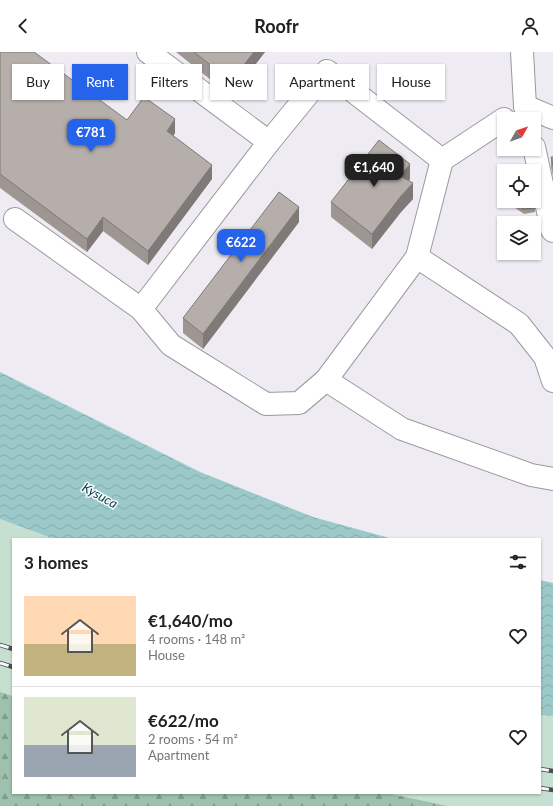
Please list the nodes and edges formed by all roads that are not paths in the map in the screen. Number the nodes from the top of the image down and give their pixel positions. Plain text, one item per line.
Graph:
1 (148, 52) edge
2 (522, 52) edge
3 (527, 112) edge
4 (541, 115) edge
5 (553, 118) edge
6 (497, 124) edge
7 (269, 142) junction
8 (536, 156) edge
9 (442, 160) junction
10 (15, 219) dead end
11 (553, 231) edge
12 (418, 257) junction
13 (141, 309) junction
14 (326, 380) junction
15 (553, 381) edge
16 (553, 479) edge

1 - 7 lane
2 - 3 lane
4 - 5 lane
6 - 9 lane
7 - 9 lane
7 - 13 lane
8 - 11 lane
9 - 12 lane
10 - 13 lane
12 - 14 lane
12 - 15 lane
13 - 14 lane
14 - 16 lane

